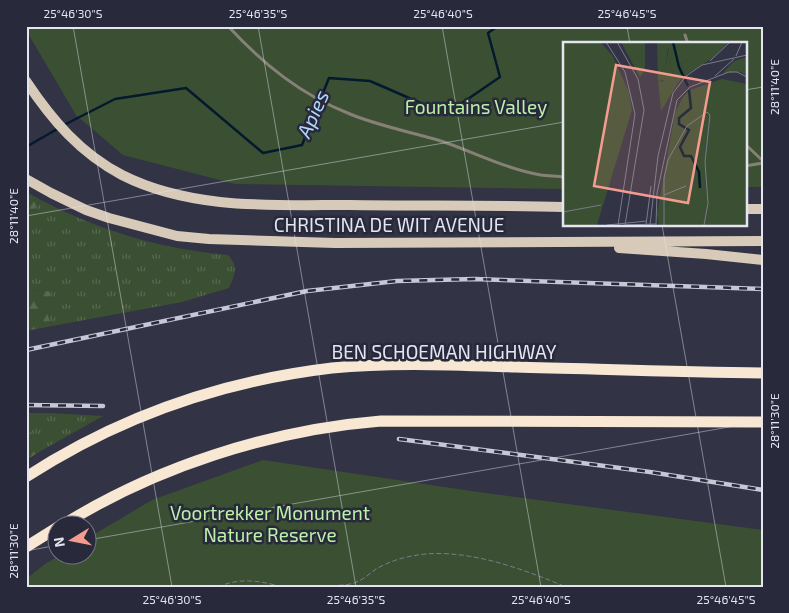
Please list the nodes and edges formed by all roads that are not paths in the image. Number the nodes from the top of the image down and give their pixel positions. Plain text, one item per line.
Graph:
1 (228, 26) edge
2 (685, 36) dead end
3 (687, 42) edge
4 (26, 81) edge
5 (746, 145) edge
6 (763, 162) edge
7 (746, 166) edge
8 (563, 177) edge
9 (26, 179) edge
10 (563, 207) edge
11 (746, 209) edge
12 (763, 209) edge
13 (763, 241) edge
14 (525, 243) junction
15 (763, 260) edge
16 (763, 373) edge
17 (763, 422) edge
18 (26, 477) edge
19 (77, 516) edge
20 (48, 533) edge
21 (26, 547) edge

1 - 8 lane
2 - 3 lane
4 - 10 main road, CHRISTINA DE WIT AVENUE
5 - 6 lane
6 - 7 lane
9 - 14 main road, CHRISTINA DE WIT AVENUE
11 - 12 main road
13 - 14 main road, CHRISTINA DE WIT AVENUE
14 - 15 main road
16 - 18 highway, BEN SCHOEMAN HIGHWAY
17 - 19 highway
20 - 21 highway

